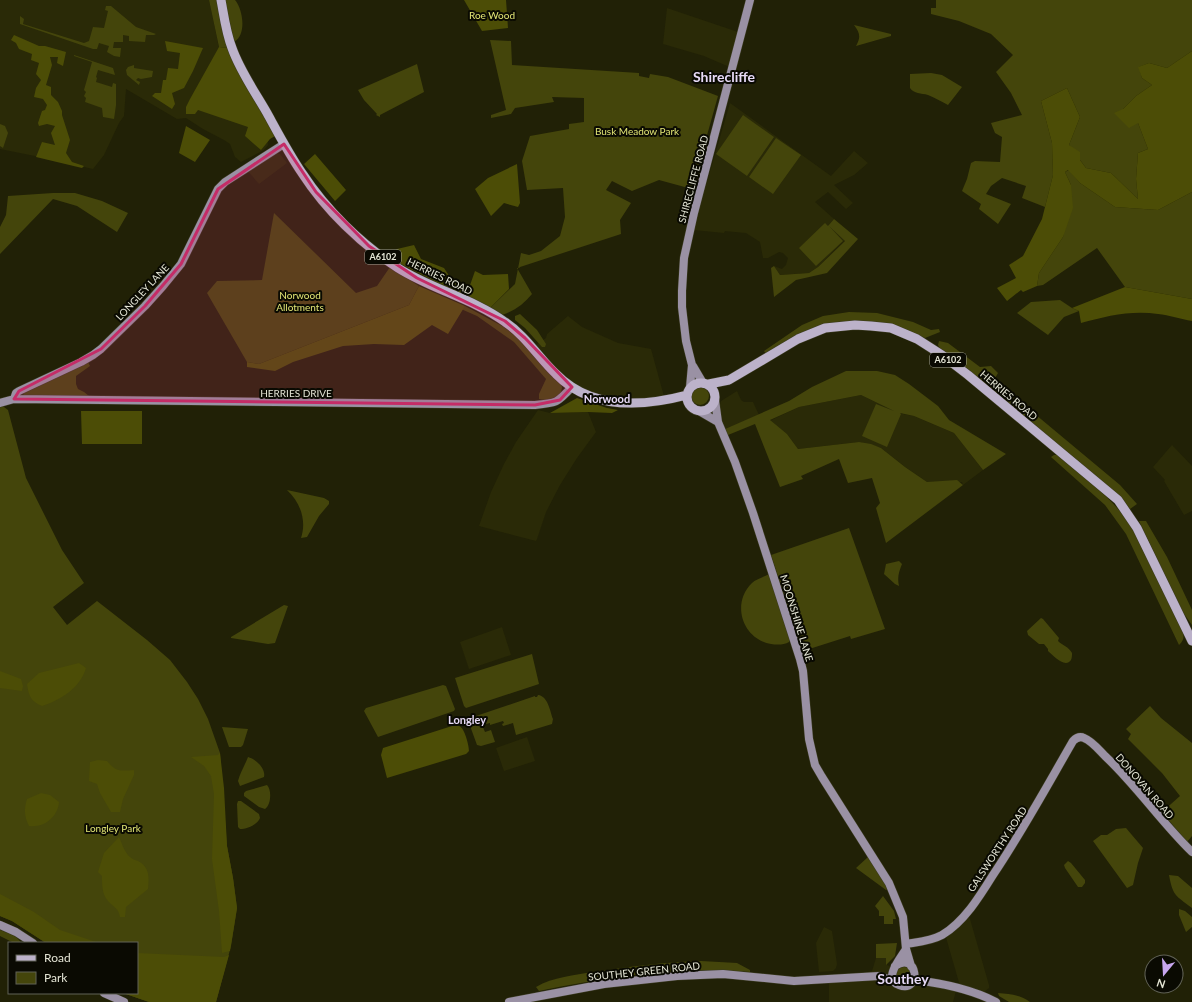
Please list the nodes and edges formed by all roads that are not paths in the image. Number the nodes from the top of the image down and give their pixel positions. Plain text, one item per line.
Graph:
1 (221, 0) edge
2 (750, 0) edge
3 (284, 144) junction
4 (692, 366) junction
5 (729, 380) junction
6 (706, 384) junction
7 (572, 387) junction
8 (689, 391) junction
9 (715, 398) junction
10 (14, 399) junction
11 (671, 399) junction
12 (0, 403) edge
13 (690, 406) junction
14 (699, 411) junction
15 (718, 422) junction
16 (1192, 641) edge
17 (1081, 737) joint
18 (1192, 852) edge
19 (0, 925) edge
20 (31, 942) edge
21 (906, 946) junction
22 (894, 968) junction
23 (913, 968) junction
24 (879, 976) junction
25 (914, 980) junction
26 (894, 981) junction
27 (932, 982) junction
28 (106, 994) edge
29 (124, 1002) edge
30 (509, 1002) edge
31 (996, 1002) edge

1 - 3 main road, HERRIES ROAD / A6102
2 - 4 street, SHIRECLIFFE ROAD
3 - 7 main road, HERRIES ROAD / A6102
3 - 10 street, LONGLEY LANE
4 - 6 street, SHIRECLIFFE ROAD
4 - 8 street, SHIRECLIFFE ROAD
5 - 6 main road, A6102
5 - 9 main road, A6102
5 - 16 main road, HERRIES ROAD / A6102
6 - 8 main road, A6102
6 - 9 main road
7 - 10 street, HERRIES DRIVE
7 - 11 main road, HERRIES ROAD / A6102
8 - 11 main road, A6102
8 - 13 main road
9 - 14 main road, A6102
9 - 15 street, MOONSHINE LANE
10 - 12 street, LONGLEY LANE
11 - 13 main road, A6102
13 - 14 main road, A6102
14 - 15 street
15 - 21 street, MOONSHINE LANE
17 - 18 street, DONOVAN ROAD
17 - 21 street, GALSWORTHY ROAD
19 - 20 street
21 - 22 street
21 - 23 street, MOONSHINE LANE
22 - 23 street
22 - 24 street, SOUTHEY GREEN ROAD
22 - 26 street
23 - 25 street
23 - 27 street
24 - 26 street, SOUTHEY GREEN ROAD
24 - 30 street, SOUTHEY GREEN ROAD
25 - 26 street
25 - 27 street
27 - 31 street
28 - 29 street

